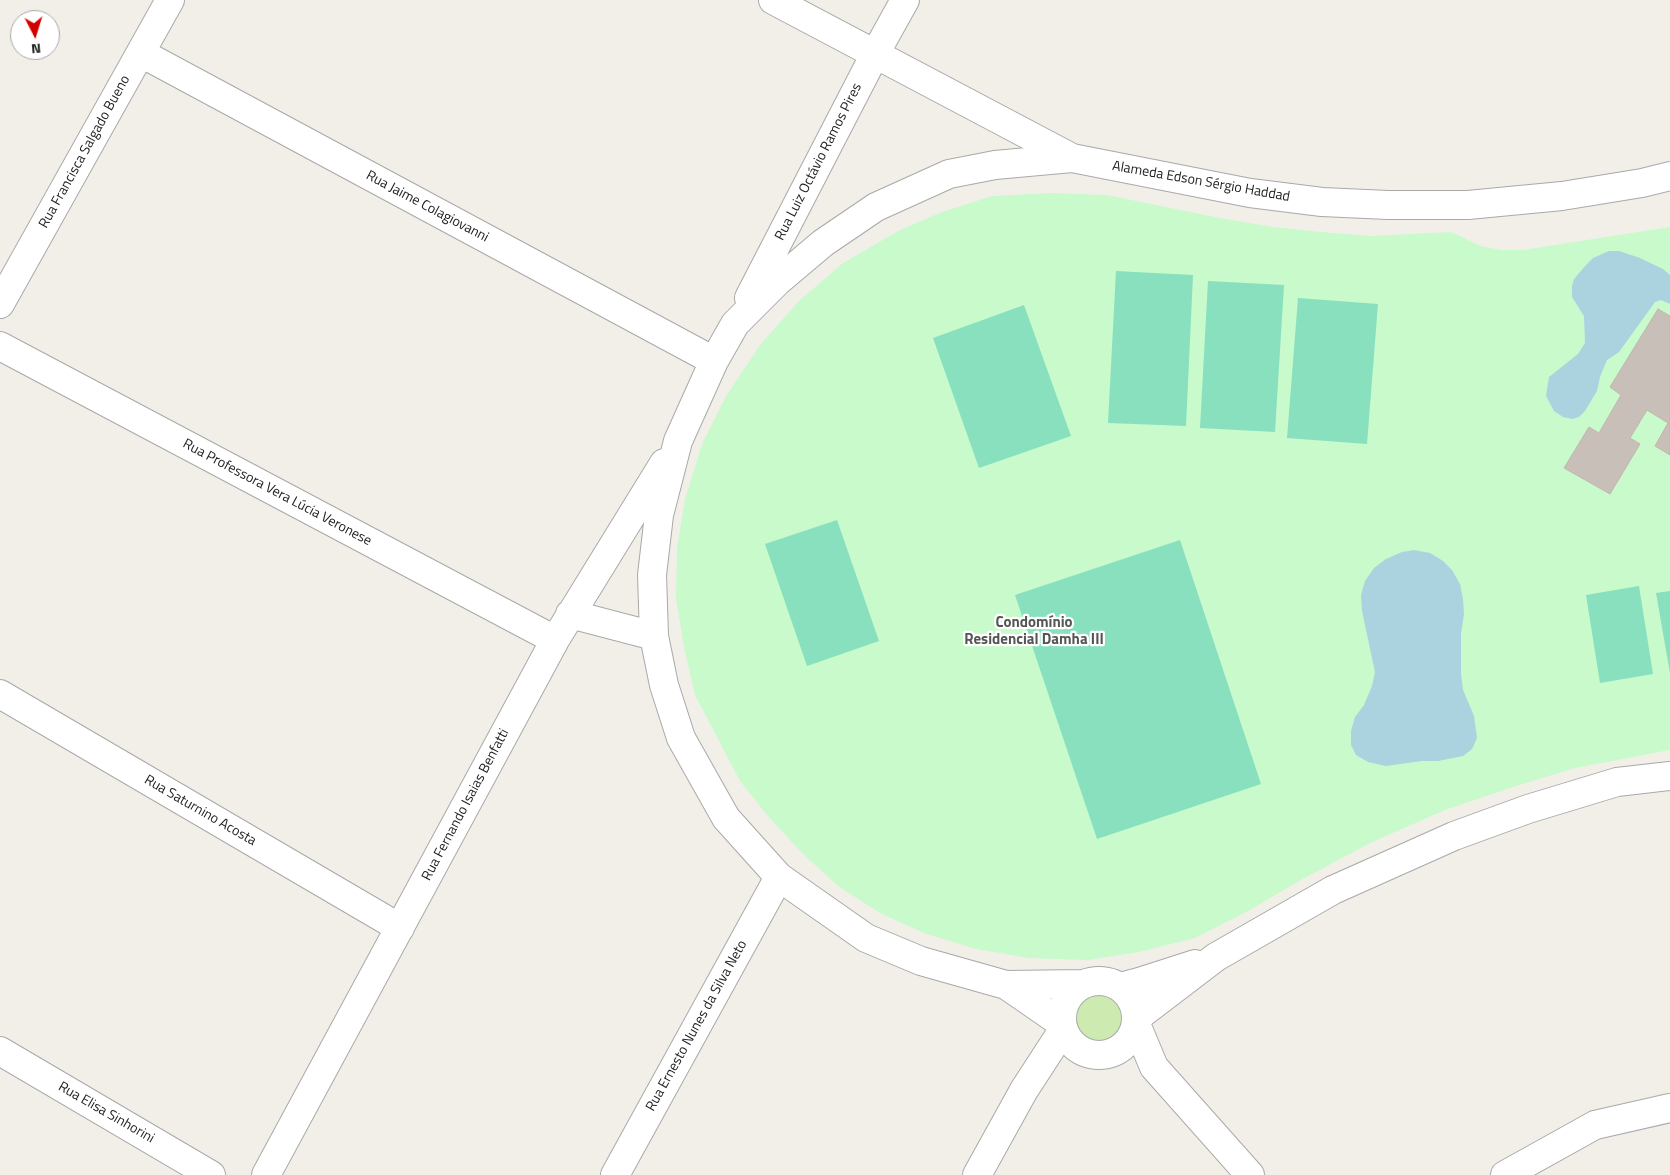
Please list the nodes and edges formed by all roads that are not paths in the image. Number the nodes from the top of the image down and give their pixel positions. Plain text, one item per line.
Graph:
1 (170, 0) edge
2 (773, 0) edge
3 (905, 0) edge
4 (141, 53) junction
5 (875, 54) junction
6 (1072, 158) junction
7 (1670, 176) edge
8 (0, 304) edge
9 (736, 324) junction
10 (0, 346) edge
11 (714, 362) junction
12 (678, 441) junction
13 (570, 614) junction
14 (654, 636) junction
15 (555, 640) junction
16 (0, 694) edge
17 (1670, 776) edge
18 (779, 877) junction
19 (400, 928) junction
20 (1216, 957) junction
21 (1082, 984) junction
22 (1006, 985) junction
23 (1120, 987) junction
24 (1136, 1021) junction
25 (1062, 1026) junction
26 (0, 1051) edge
27 (1081, 1051) junction
28 (1109, 1053) junction
29 (1154, 1067) junction
30 (1024, 1090) junction
31 (1670, 1108) edge
32 (211, 1175) edge
33 (266, 1175) edge
34 (616, 1175) edge
35 (977, 1175) edge
36 (1250, 1175) edge
37 (1505, 1175) edge

1 - 4 street, Rua Francisca Salgado Bueno
2 - 5 street, Alameda Edson Sérgio Haddad
3 - 5 street, Rua Luiz Octávio Ramos Pires
4 - 8 street, Rua Francisca Salgado Bueno
4 - 11 street, Rua Jaime Colagiovanni
5 - 6 street, Alameda Edson Sérgio Haddad
5 - 9 street, Rua Luiz Octávio Ramos Pires
6 - 7 street, Alameda Edson Sérgio Haddad
6 - 9 street
9 - 11 street
10 - 15 street, Rua Professora Vera Lúcia Veronese
11 - 12 street
12 - 13 street, Rua Fernando Isaias Benfatti
12 - 14 street
13 - 14 street
13 - 15 street, Rua Fernando Isaias Benfatti
14 - 18 street
15 - 19 street, Rua Fernando Isaias Benfatti
16 - 19 street, Rua Saturnino Acosta
17 - 20 street
18 - 22 street
18 - 34 street, Rua Ernesto Nunes da Silva Neto
19 - 33 street, Rua Fernando Isaias Benfatti
20 - 23 street
20 - 24 street
21 - 22 street
21 - 23 street
21 - 25 street
22 - 25 street
23 - 24 street
24 - 28 street
24 - 29 street
25 - 27 street
25 - 30 street
26 - 32 street, Rua Elisa Sinhorini
27 - 28 street
27 - 30 street
28 - 29 street
29 - 36 street
30 - 35 street
31 - 37 street

